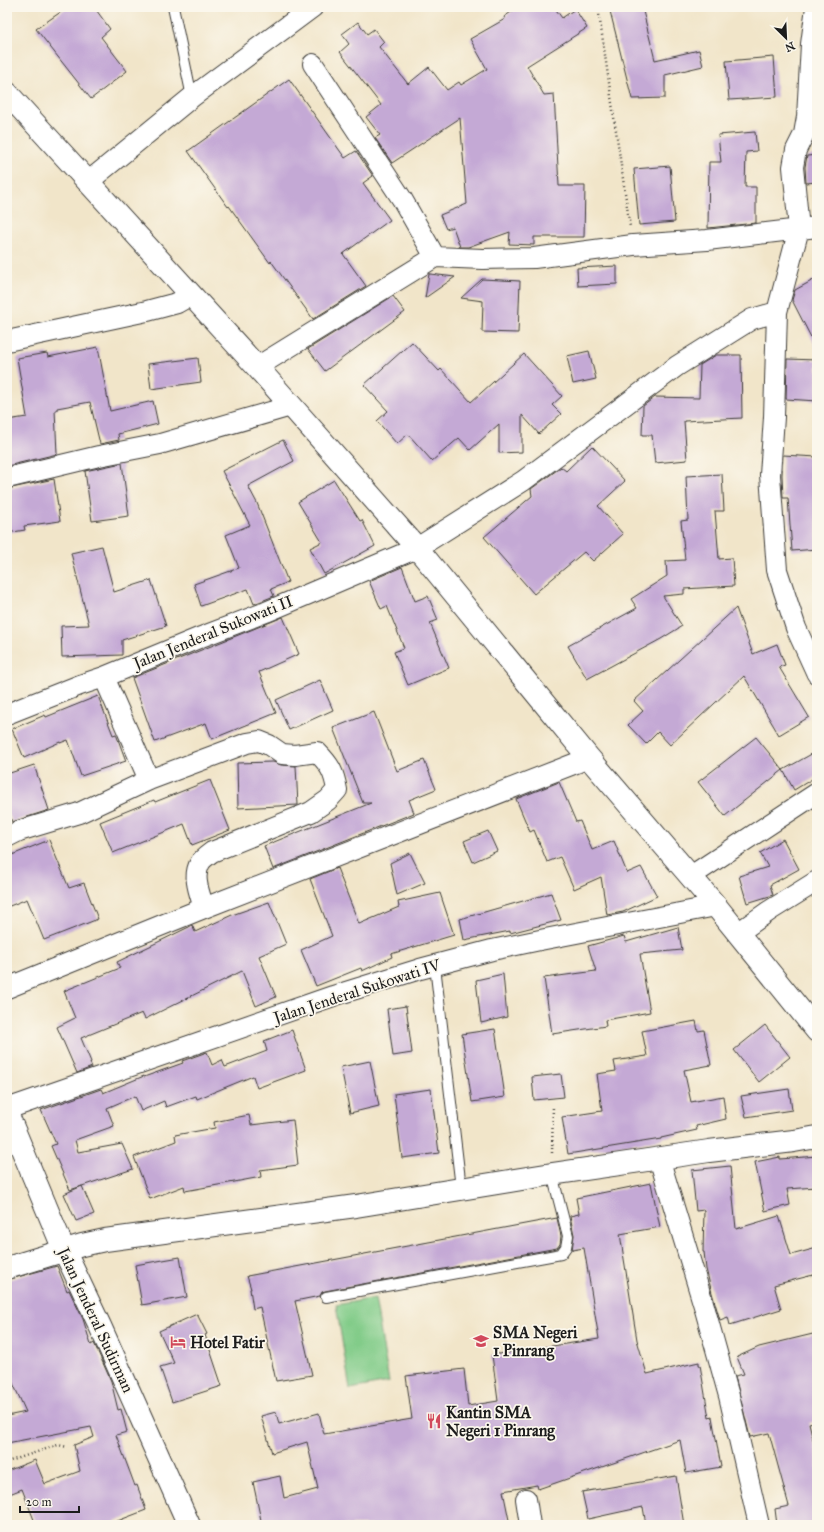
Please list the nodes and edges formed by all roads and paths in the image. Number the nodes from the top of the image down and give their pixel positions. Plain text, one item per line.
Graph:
1 (173, 7) edge
2 (313, 7) edge
3 (598, 7) edge
4 (816, 7) edge
5 (313, 64) dead end
6 (7, 93) edge
7 (192, 97) junction
8 (89, 181) junction
9 (808, 228) edge
10 (633, 245) junction
11 (435, 257) junction
12 (191, 295) junction
13 (777, 312) junction
14 (7, 341) edge
15 (257, 367) junction
16 (291, 406) junction
17 (7, 478) edge
18 (417, 548) junction
19 (817, 674) edge
20 (104, 677) junction
21 (7, 714) edge
22 (589, 758) junction
23 (149, 780) junction
24 (817, 793) edge
25 (7, 837) edge
26 (691, 876) junction
27 (817, 881) edge
28 (716, 906) junction
29 (204, 908) junction
30 (738, 933) junction
31 (434, 966) junction
32 (7, 988) edge
33 (817, 1031) edge
34 (553, 1105) dead end
35 (7, 1109) edge
36 (7, 1113) edge
37 (817, 1137) edge
38 (659, 1158) junction
39 (552, 1174) junction
40 (461, 1188) junction
41 (64, 1250) junction
42 (7, 1268) edge
43 (326, 1297) dead end
44 (68, 1447) dead end
45 (7, 1462) edge
46 (526, 1499) dead end
47 (189, 1525) edge
48 (530, 1525) edge
49 (759, 1525) edge

1 - 7 lane
2 - 7 street
3 - 10 path
4 - 9 street
5 - 11 street
6 - 8 main road
7 - 8 street
8 - 12 main road
9 - 10 street
9 - 13 street
10 - 11 street
11 - 15 street
12 - 14 street
12 - 15 main road
13 - 18 street, Jalan Jenderal Sukowati II
13 - 19 street
15 - 16 main road
16 - 17 street
16 - 18 main road
18 - 20 street, Jalan Jenderal Sukowati II
18 - 22 main road
20 - 21 street, Jalan Jenderal Sukowati II
20 - 23 street
22 - 26 main road
22 - 29 street
23 - 25 street
23 - 29 street
24 - 26 street
26 - 28 main road
27 - 30 street
28 - 30 main road
28 - 31 street, Jalan Jenderal Sukowati IV
29 - 32 street
30 - 33 main road
31 - 35 street, Jalan Jenderal Sukowati IV
31 - 40 lane
34 - 39 path
36 - 41 main road, Jalan Jenderal Sudirman
37 - 38 main road
38 - 39 main road
38 - 49 street
39 - 40 main road
39 - 43 lane
40 - 41 main road
41 - 42 main road
41 - 47 main road, Jalan Jenderal Sudirman
44 - 45 path
46 - 48 street

